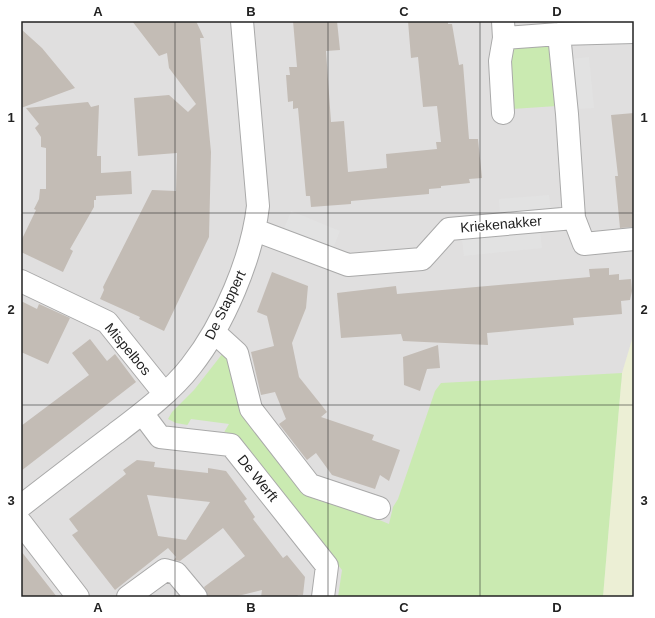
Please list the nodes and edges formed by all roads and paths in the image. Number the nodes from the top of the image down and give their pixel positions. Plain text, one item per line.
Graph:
1 (242, 21) edge
2 (504, 30) edge
3 (634, 32) edge
4 (559, 34) junction
5 (503, 113) dead end
6 (574, 218) junction
7 (255, 230) junction
8 (634, 239) edge
9 (21, 281) edge
10 (214, 332) junction
11 (164, 393) junction
12 (142, 413) junction
13 (21, 506) edge
14 (379, 508) dead end
15 (21, 523) edge
16 (78, 597) edge
17 (128, 597) edge
18 (196, 597) edge
19 (323, 597) edge

1 - 7 street, De Stappert
2 - 4 street
2 - 5 street
3 - 4 street
4 - 6 street
6 - 7 street, Kriekenakker
6 - 8 street
7 - 10 street, De Stappert
9 - 11 street, Mispelbos
10 - 11 street, De Stappert
10 - 14 street
11 - 12 street, De Stappert
12 - 13 street, De Stappert
12 - 19 street, De Werft
15 - 16 street
17 - 18 street

